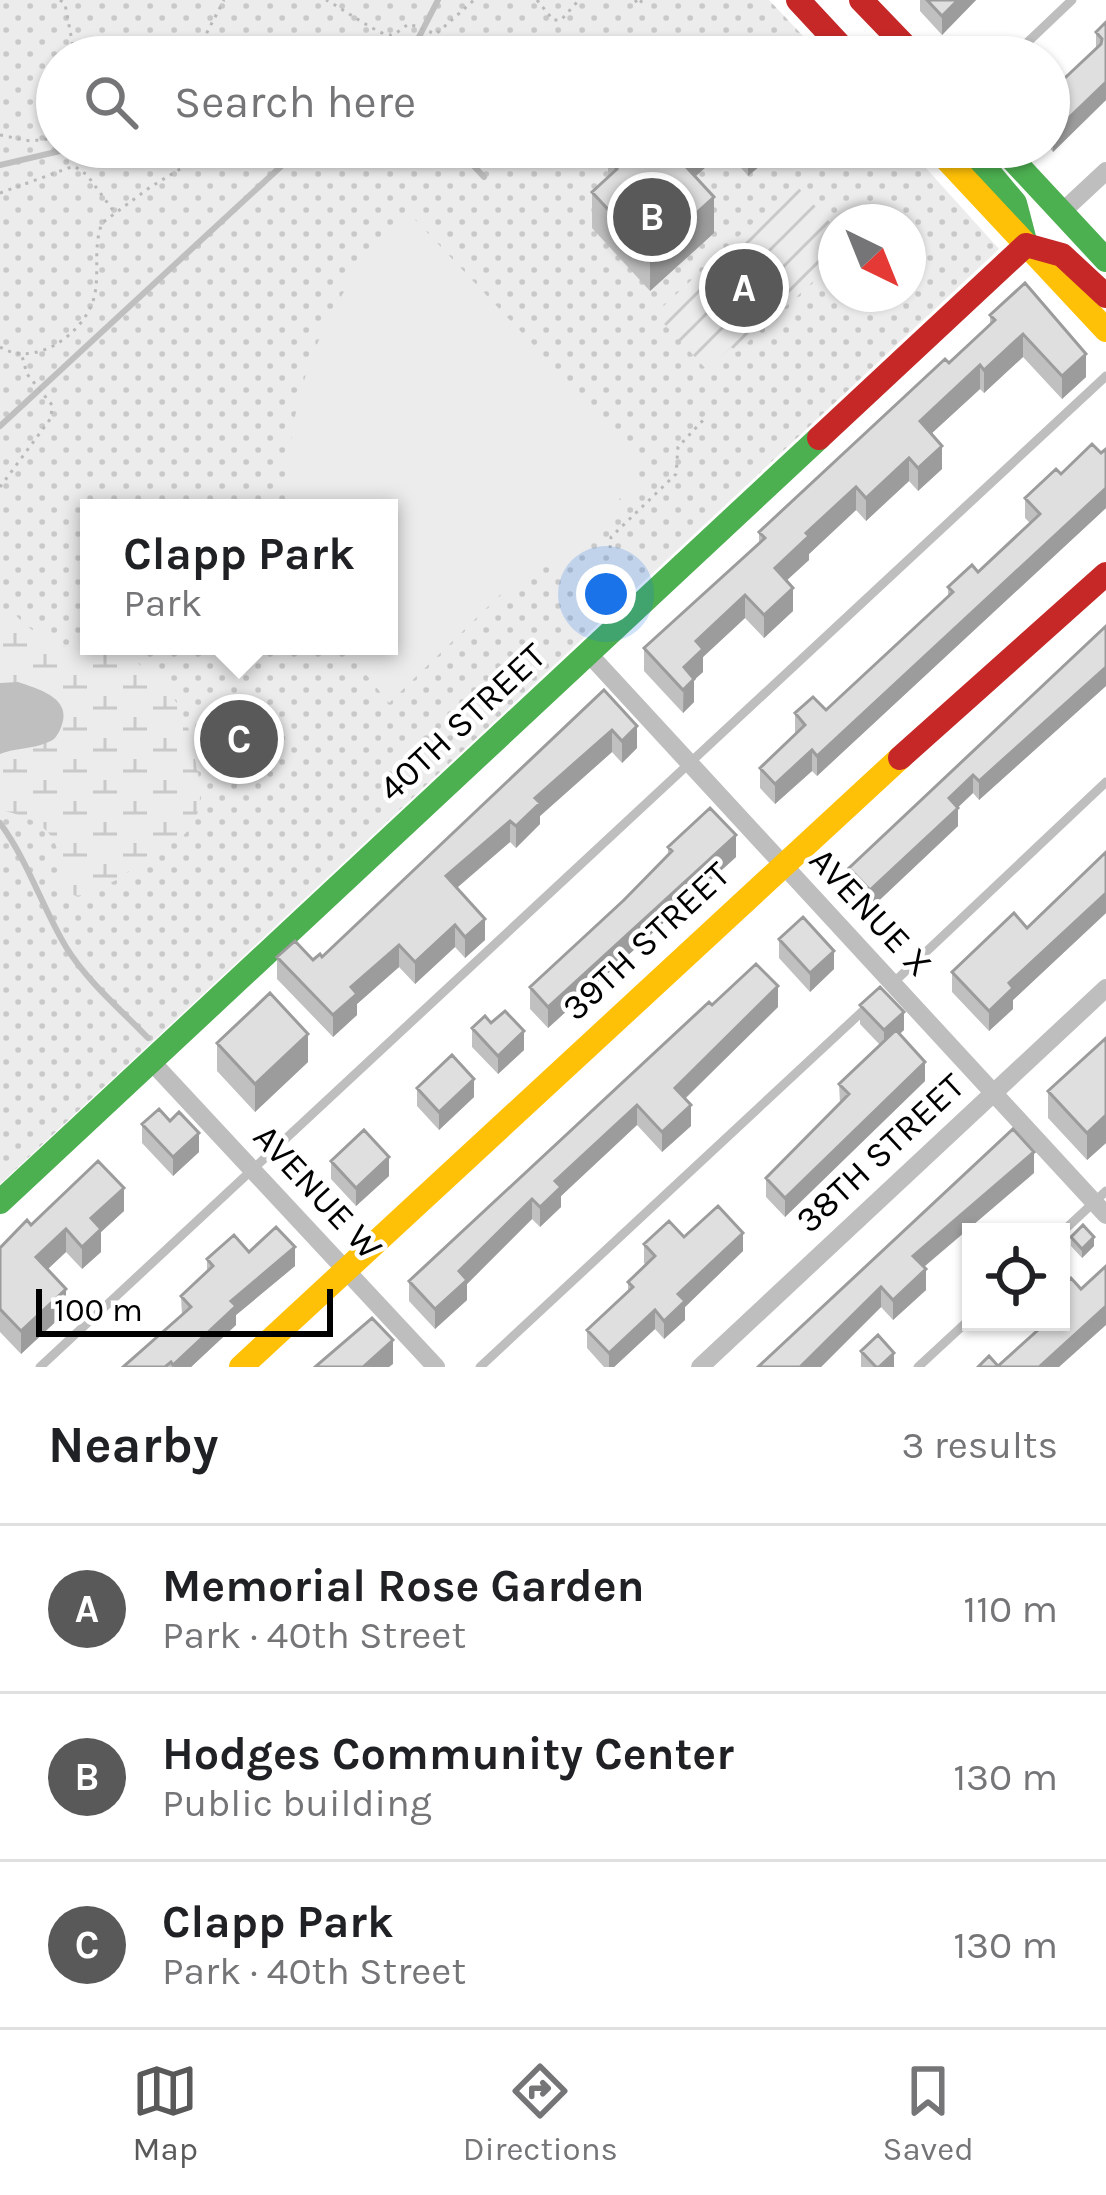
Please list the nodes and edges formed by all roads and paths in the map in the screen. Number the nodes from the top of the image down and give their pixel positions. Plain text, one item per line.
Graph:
1 (60, 0) edge
2 (224, 0) edge
3 (326, 0) edge
4 (474, 0) edge
5 (537, 0) edge
6 (579, 0) edge
7 (635, 0) edge
8 (642, 0) edge
9 (798, 0) edge
10 (807, 0) edge
11 (1072, 0) edge
12 (864, 2) edge
13 (823, 27) junction
14 (71, 36) edge
15 (205, 36) edge
16 (831, 36) edge
17 (887, 36) edge
18 (896, 36) edge
19 (1034, 36) edge
20 (0, 135) edge
21 (36, 140) edge
22 (69, 168) edge
23 (77, 168) edge
24 (182, 168) edge
25 (954, 168) edge
26 (988, 168) edge
27 (1021, 168) edge
28 (1106, 170) edge
29 (0, 193) edge
30 (1062, 212) junction
31 (116, 214) junction
32 (1026, 245) junction
33 (1106, 260) edge
34 (1106, 296) edge
35 (1106, 330) edge
36 (0, 347) edge
37 (22, 356) junction
38 (1106, 376) edge
39 (707, 416) dead end
40 (0, 487) edge
41 (610, 548) dead end
42 (1106, 574) edge
43 (588, 653) junction
44 (689, 763) junction
45 (1106, 782) edge
46 (782, 864) junction
47 (892, 983) junction
48 (1106, 988) edge
49 (151, 1061) junction
50 (994, 1093) junction
51 (253, 1170) junction
52 (0, 1202) edge
53 (1102, 1203) edge
54 (1070, 1226) edge
55 (345, 1270) junction
56 (962, 1326) edge
57 (40, 1367) edge
58 (241, 1367) edge
59 (436, 1367) edge
60 (480, 1367) edge
61 (700, 1367) edge
62 (918, 1367) edge

1 - 14 path
2 - 15 path
3 - 4 path
5 - 6 path
7 - 8 path
9 - 13 street
10 - 13 street
11 - 19 lane
12 - 17 street
12 - 18 street
13 - 16 street
20 - 21 path
22 - 29 path
23 - 31 path
24 - 31 path
25 - 32 street
26 - 32 street
27 - 30 street
28 - 30 street
30 - 33 street
31 - 37 path
32 - 34 street
32 - 35 street
32 - 43 street, 40TH STREET
36 - 37 path
37 - 40 path
38 - 44 lane
39 - 41 path
42 - 46 street, 39TH STREET
43 - 44 street, AVENUE X
43 - 49 street, 40TH STREET
44 - 46 street, AVENUE X
44 - 51 lane
45 - 47 lane
46 - 47 street, AVENUE X
46 - 55 street, 39TH STREET
47 - 50 street, AVENUE X
47 - 60 lane
48 - 50 street, 38TH STREET
49 - 51 street, AVENUE W
49 - 52 street, 40TH STREET
50 - 53 street, AVENUE X
50 - 61 street, 38TH STREET
51 - 55 street, AVENUE W
51 - 57 lane
53 - 54 lane
55 - 58 street, 39TH STREET
55 - 59 street, AVENUE W
56 - 62 lane

